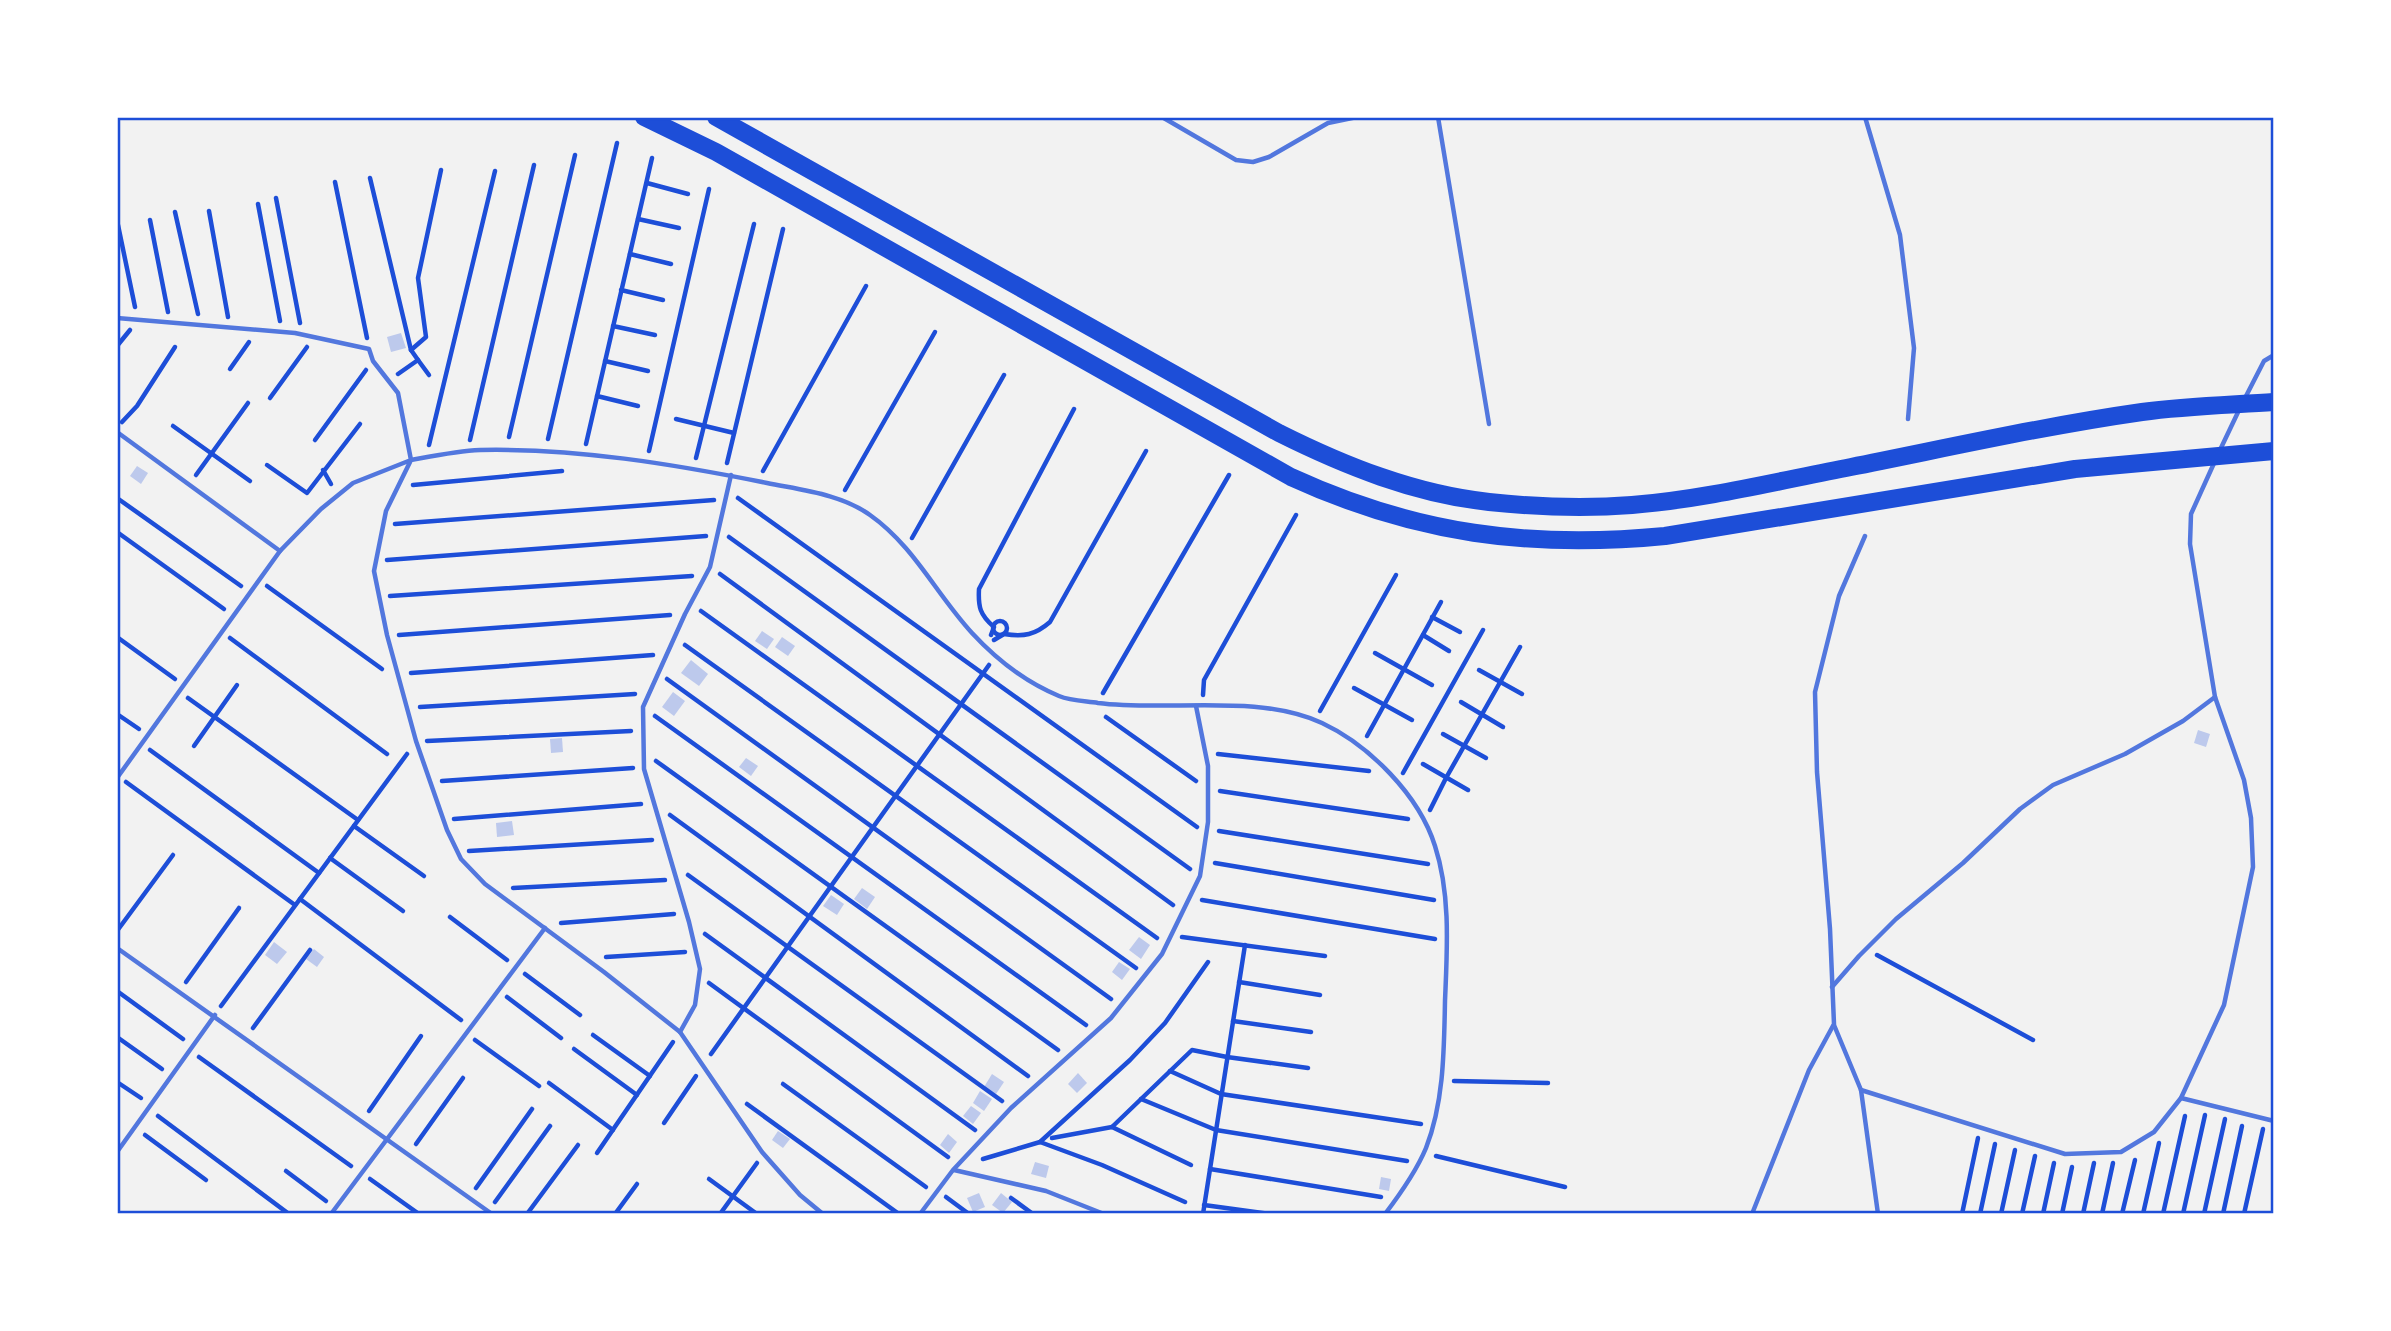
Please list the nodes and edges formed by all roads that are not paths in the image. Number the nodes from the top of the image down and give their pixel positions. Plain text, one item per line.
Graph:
1 (644, 117) edge
2 (716, 117) edge
3 (731, 117) edge
4 (1161, 117) edge
5 (1357, 117) edge
6 (1438, 117) edge
7 (1865, 117) edge
8 (777, 151) junction
9 (117, 318) edge
10 (2274, 355) edge
11 (2270, 402) edge
12 (1908, 419) dead end
13 (1489, 424) dead end
14 (117, 430) edge
15 (2274, 451) edge
16 (411, 460) junction
17 (728, 475) junction
18 (1865, 536) dead end
19 (280, 551) junction
20 (2216, 697) junction
21 (1196, 706) junction
22 (118, 777) edge
23 (543, 927) junction
24 (117, 948) edge
25 (1832, 987) junction
26 (215, 1015) junction
27 (1834, 1024) junction
28 (680, 1032) junction
29 (1861, 1090) junction
30 (2181, 1098) junction
31 (2274, 1121) edge
32 (387, 1137) junction
33 (117, 1152) edge
34 (953, 1170) junction
35 (490, 1212) edge
36 (331, 1214) edge
37 (823, 1214) edge
38 (920, 1214) edge
39 (1104, 1214) edge
40 (1385, 1214) edge
41 (1752, 1214) edge
42 (1878, 1214) edge

1 - 15 highway
2 - 8 highway
3 - 8 highway
4 - 5 lane
6 - 13 lane
7 - 12 lane
8 - 11 highway
9 - 16 lane
10 - 20 lane
14 - 19 lane
16 - 17 lane
16 - 19 lane
16 - 23 lane
17 - 21 lane
17 - 28 lane
18 - 25 lane
19 - 22 lane
20 - 25 lane
20 - 30 lane
21 - 34 lane
21 - 40 lane
23 - 28 lane
23 - 32 lane
24 - 26 lane
25 - 27 lane
26 - 32 lane
26 - 33 lane
27 - 29 lane
27 - 41 lane
28 - 37 lane
29 - 30 lane
29 - 42 lane
30 - 31 lane
32 - 35 lane
32 - 36 lane
34 - 38 lane
34 - 39 lane

